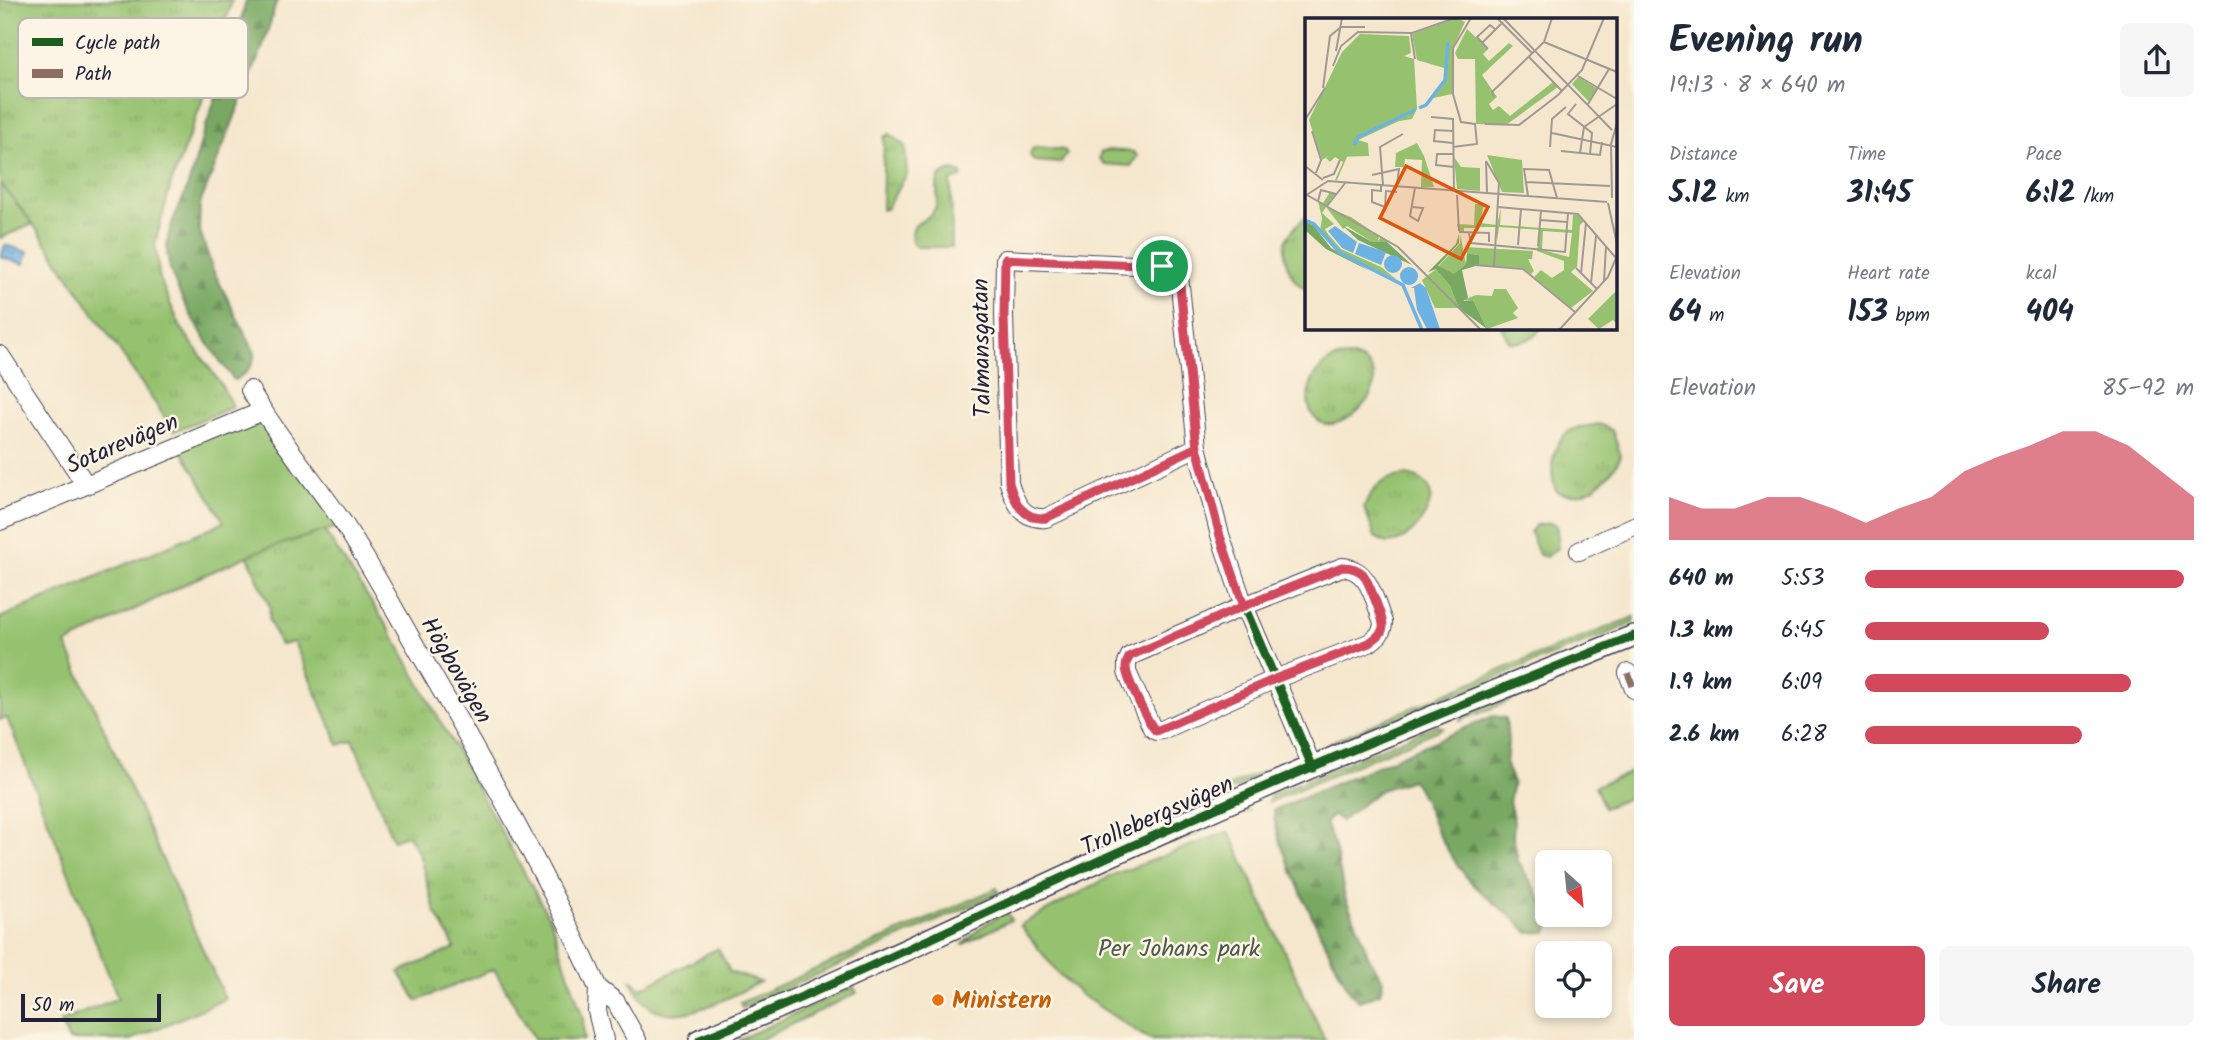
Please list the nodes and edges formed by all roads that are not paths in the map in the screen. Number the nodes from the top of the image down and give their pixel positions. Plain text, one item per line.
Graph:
1 (0, 355) edge
2 (250, 390) dead end
3 (262, 411) junction
4 (1197, 447) junction
5 (86, 485) junction
6 (0, 521) edge
7 (1634, 526) edge
8 (1579, 551) dead end
9 (1244, 606) junction
10 (1634, 636) edge
11 (1275, 679) junction
12 (1313, 768) junction
13 (598, 988) junction
14 (604, 1040) edge
15 (638, 1040) edge
16 (700, 1040) edge

1 - 5 street
2 - 3 street, Högbovägen
3 - 5 street, Sotarevägen
3 - 13 street, Högbovägen
4 - 4 street, Talmansgatan
4 - 9 street, Talmansgatan
5 - 6 street, Sotarevägen
7 - 8 street
9 - 11 street, Talmansgatan
9 - 11 street
9 - 11 street
10 - 12 street, Trollebergsvägen
11 - 12 street, Talmansgatan
12 - 16 street, Trollebergsvägen
13 - 14 street, Högbovägen
13 - 15 street, Högbovägen

